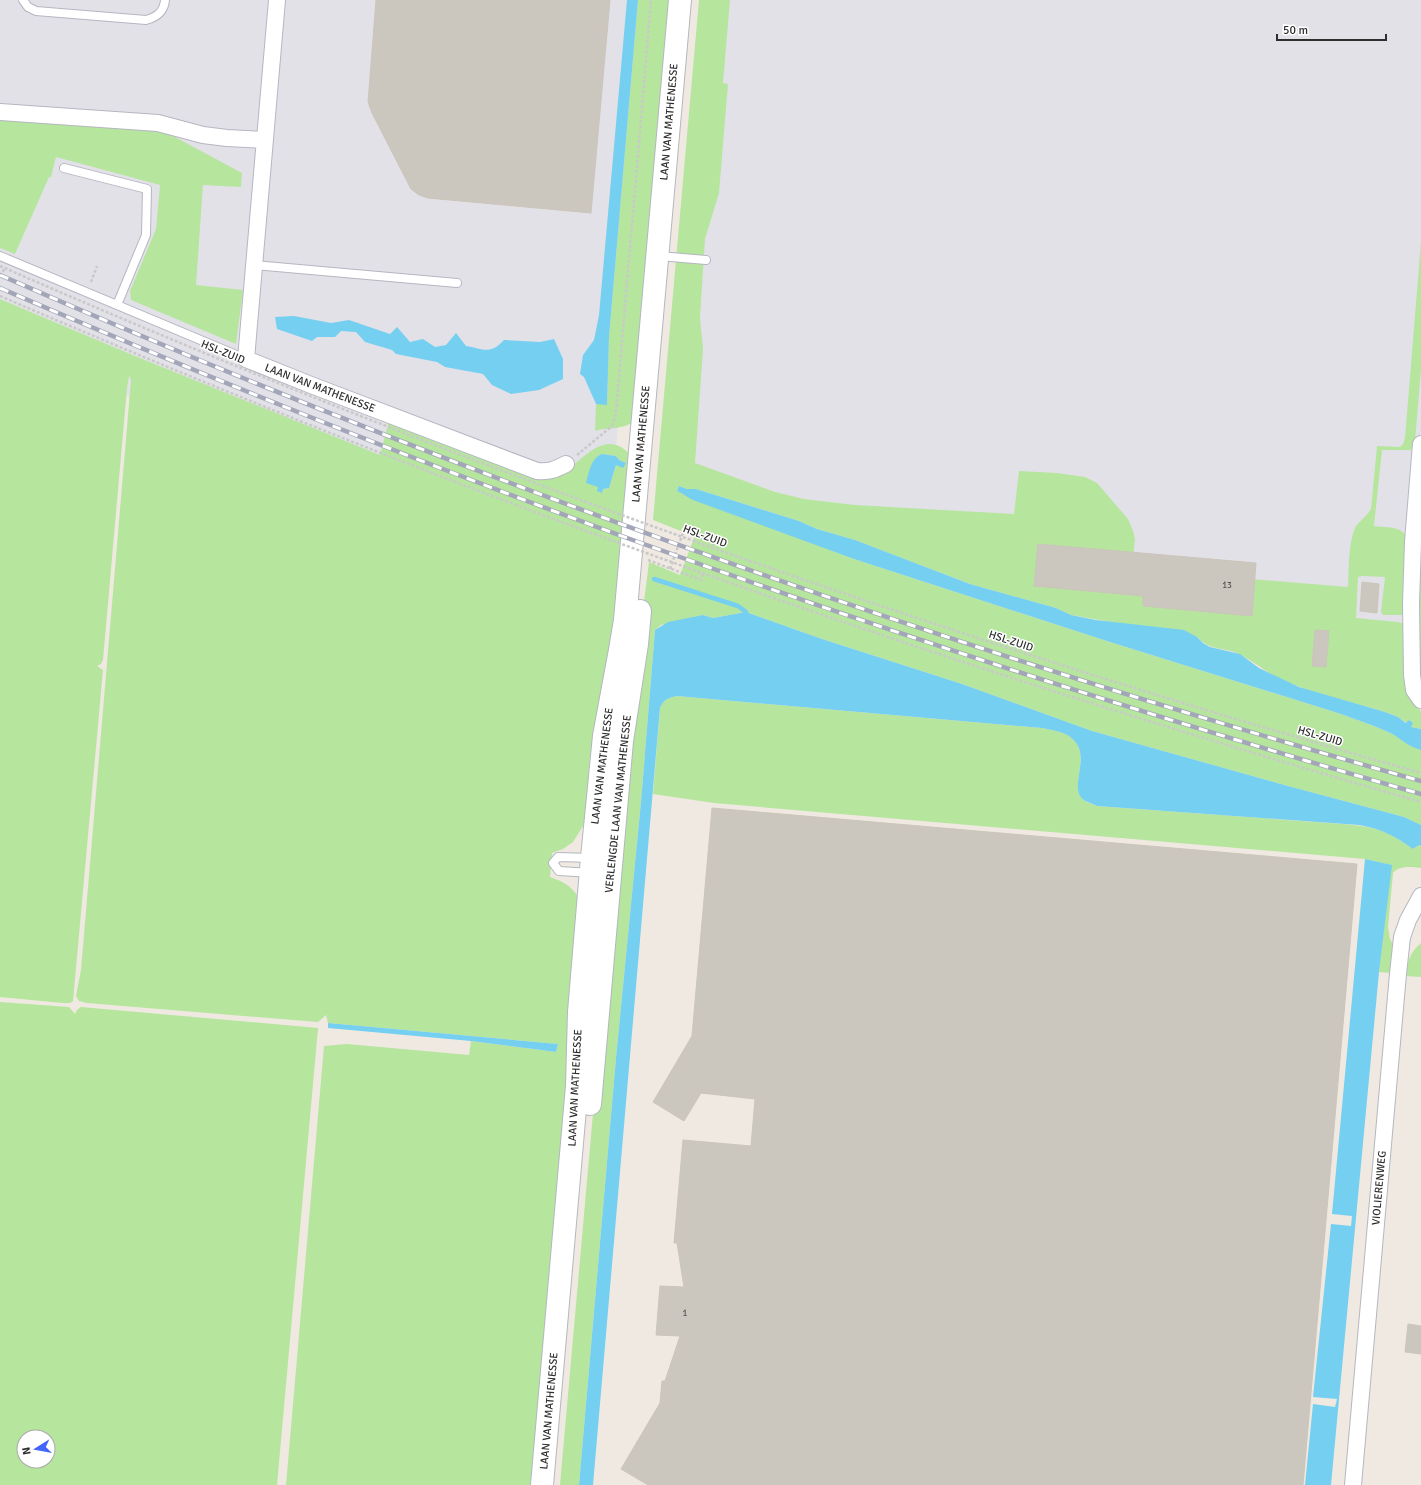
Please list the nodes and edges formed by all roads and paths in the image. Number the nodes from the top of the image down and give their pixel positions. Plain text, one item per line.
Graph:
1 (23, 0) edge
2 (165, 0) edge
3 (277, 0) edge
4 (651, 0) edge
5 (680, 0) edge
6 (694, 0) edge
7 (0, 112) edge
8 (265, 140) junction
9 (64, 168) dead end
10 (0, 256) edge
11 (664, 256) junction
12 (706, 260) dead end
13 (254, 265) junction
14 (0, 266) edge
15 (97, 266) dead end
16 (457, 283) dead end
17 (90, 284) dead end
18 (0, 296) edge
19 (117, 305) junction
20 (246, 359) junction
21 (1421, 444) edge
22 (566, 464) joint
23 (712, 547) junction
24 (646, 559) junction
25 (671, 569) junction
26 (703, 573) junction
27 (640, 608) joint
28 (1421, 700) edge
29 (1421, 773) edge
30 (1421, 802) edge
31 (598, 867) junction
32 (1421, 896) edge
33 (599, 1001) joint
34 (542, 1485) edge
35 (557, 1485) edge
36 (1353, 1485) edge

1 - 2 lane
3 - 8 street
4 - 22 path
5 - 11 street, LAAN VAN MATHENESSE
6 - 11 street, LAAN VAN MATHENESSE
7 - 8 street
8 - 13 street
9 - 19 lane
10 - 19 lane
11 - 12 lane
11 - 24 street, LAAN VAN MATHENESSE
11 - 31 street, LAAN VAN MATHENESSE
13 - 16 lane
13 - 20 street
14 - 23 path, HSL-ZUID, bridge
15 - 17 path
18 - 26 path, bridge
19 - 20 lane
20 - 22 street, LAAN VAN MATHENESSE
21 - 28 street
23 - 25 path
23 - 29 path, HSL-ZUID, bridge
24 - 25 path
24 - 27 street, LAAN VAN MATHENESSE
25 - 26 path
26 - 30 path, bridge
27 - 31 street, VERLENGDE LAAN VAN MATHENESSE
31 - 33 street, VERLENGDE LAAN VAN MATHENESSE
31 - 34 street, LAAN VAN MATHENESSE
32 - 36 street, VIOLIERENWEG
33 - 35 street, LAAN VAN MATHENESSE

